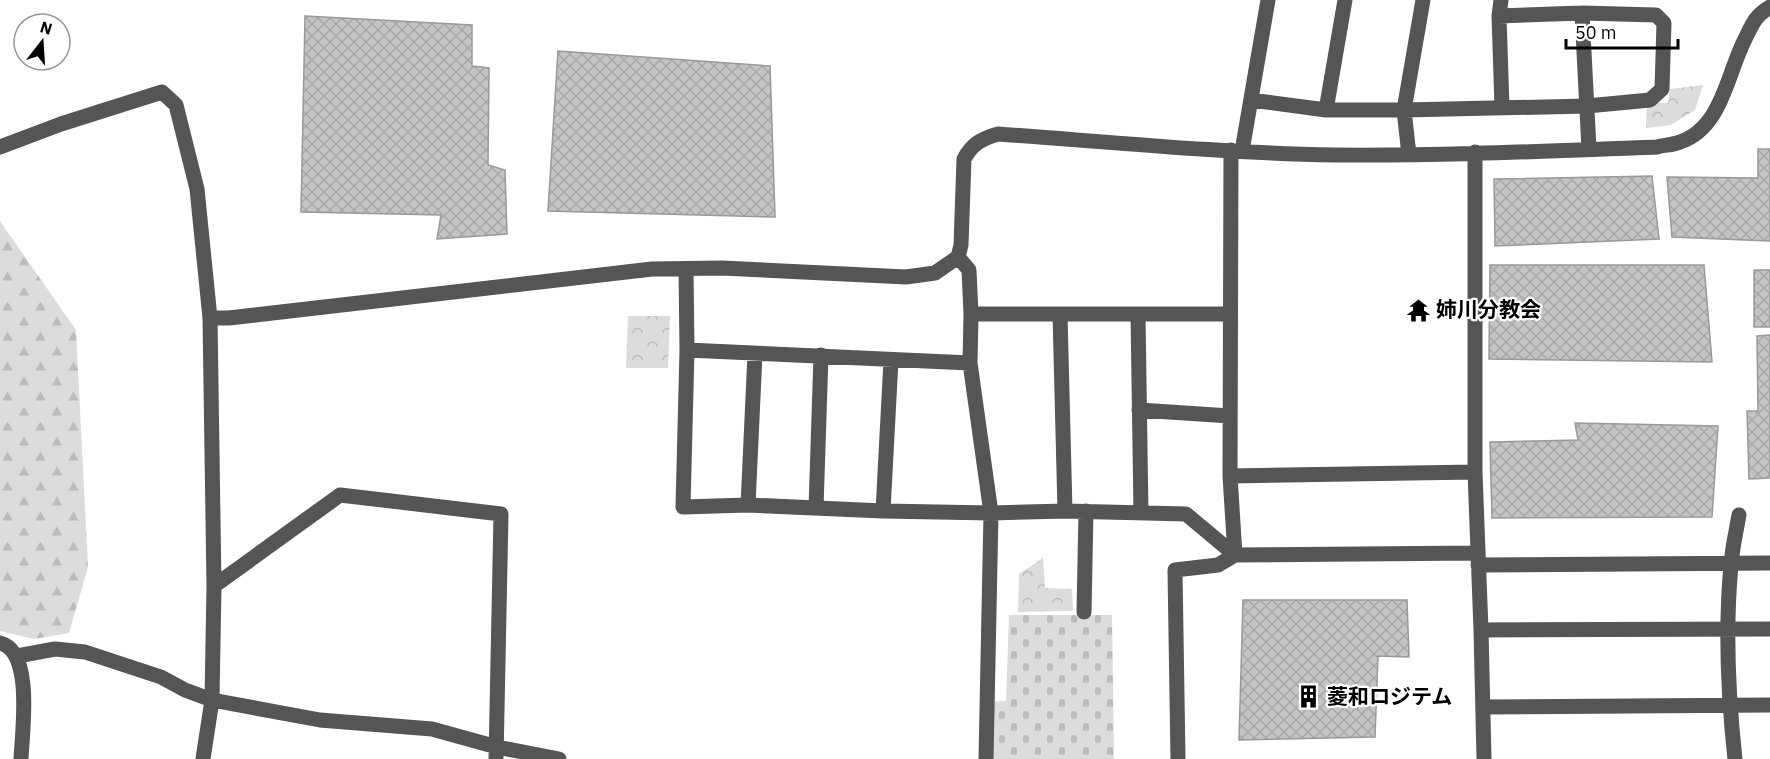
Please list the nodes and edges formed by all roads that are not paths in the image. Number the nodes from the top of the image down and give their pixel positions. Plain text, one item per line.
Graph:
1 (1268, 0) edge
2 (1345, 0) edge
3 (1423, 0) edge
4 (1501, 0) edge
5 (1770, 7) edge
6 (1582, 13) junction
7 (1499, 16) junction
8 (1251, 100) junction
9 (1587, 106) junction
10 (1502, 107) junction
11 (1326, 110) junction
12 (1404, 111) junction
13 (0, 147) edge
14 (1589, 149) junction
15 (1237, 151) junction
16 (1475, 152) junction
17 (1409, 155) junction
18 (958, 257) junction
19 (686, 269) junction
20 (971, 314) junction
21 (1060, 314) junction
22 (1229, 314) junction
23 (1137, 315) junction
24 (210, 318) junction
25 (687, 350) junction
26 (755, 354) junction
27 (821, 355) junction
28 (891, 360) junction
29 (970, 363) junction
30 (1139, 410) junction
31 (1230, 416) junction
32 (1475, 472) junction
33 (1230, 476) junction
34 (748, 505) junction
35 (816, 508) junction
36 (1065, 510) junction
37 (883, 511) junction
38 (1086, 511) junction
39 (991, 513) junction
40 (1141, 513) junction
41 (1739, 515) dead end
42 (1234, 555) junction
43 (1478, 559) junction
44 (1770, 563) edge
45 (1731, 564) junction
46 (214, 586) junction
47 (1084, 612) dead end
48 (1770, 629) edge
49 (1482, 630) junction
50 (1729, 630) junction
51 (0, 643) edge
52 (17, 656) junction
53 (212, 700) junction
54 (1730, 705) junction
55 (1770, 705) edge
56 (1483, 707) junction
57 (496, 753) edge
58 (21, 759) edge
59 (203, 759) edge
60 (559, 759) edge
61 (986, 759) edge
62 (1178, 759) edge
63 (1484, 759) edge
64 (1735, 759) edge

1 - 8 street
2 - 11 street
3 - 12 street
4 - 7 street
5 - 14 street
6 - 7 street
6 - 9 street
6 - 9 street
7 - 10 street
8 - 11 street
8 - 15 street
9 - 10 street
9 - 14 street
10 - 12 street
11 - 12 street
12 - 17 street
13 - 24 street
14 - 16 street
15 - 17 street
15 - 18 street
15 - 22 street
16 - 17 street
16 - 32 street
18 - 19 street
18 - 20 street
19 - 24 street
19 - 25 street
20 - 21 street
20 - 29 street
21 - 23 street
21 - 36 street
22 - 23 street
22 - 31 street
23 - 30 street
24 - 46 street
25 - 26 street
25 - 34 street
26 - 27 street
26 - 34 street
27 - 28 street
27 - 35 street
28 - 29 street
28 - 37 street
29 - 39 street
30 - 31 street
30 - 40 street
31 - 33 street
32 - 33 street
32 - 43 street
33 - 42 street
34 - 35 street
35 - 37 street
36 - 38 street
36 - 39 street
37 - 39 street
38 - 40 street
38 - 47 street
39 - 61 street
40 - 42 street
41 - 45 street
42 - 43 street
42 - 62 street
43 - 45 street
43 - 49 street
44 - 45 street
45 - 50 street
46 - 53 street
46 - 57 street
48 - 50 street
49 - 50 street
49 - 56 street
50 - 54 street
51 - 52 street
52 - 53 street
52 - 58 street
53 - 57 street
53 - 59 street
54 - 55 street
54 - 56 street
54 - 64 street
56 - 63 street
57 - 60 street

